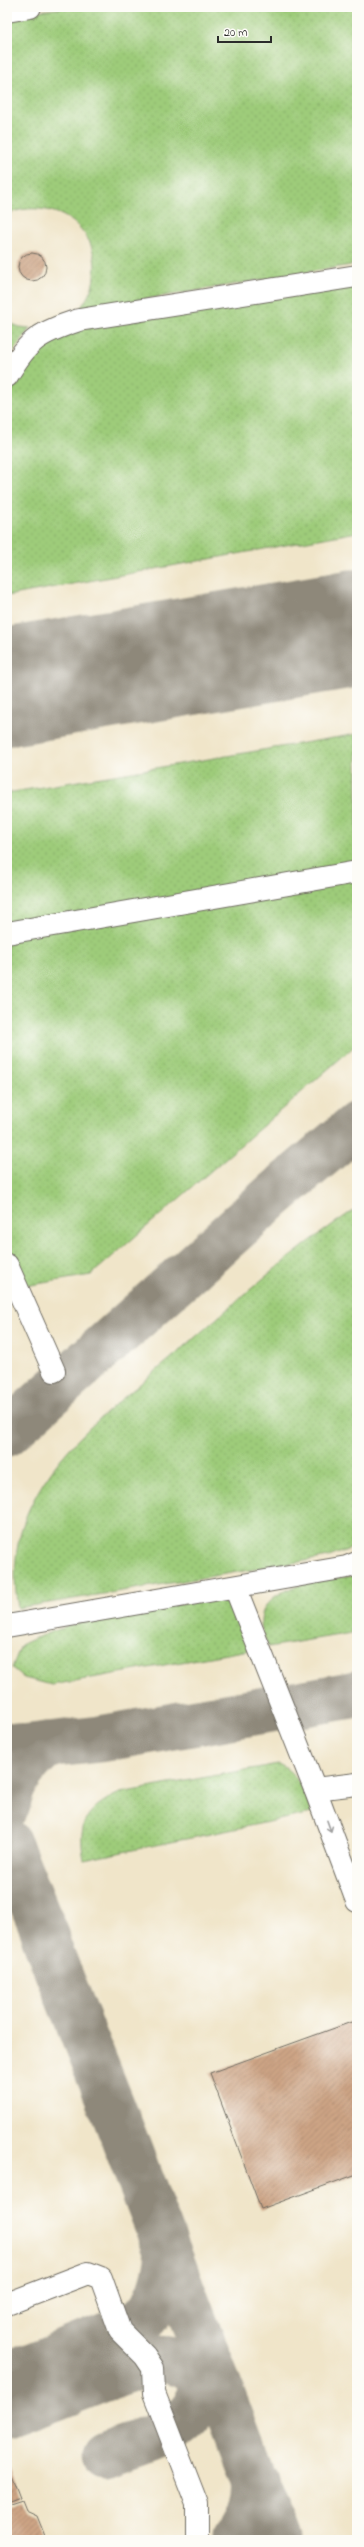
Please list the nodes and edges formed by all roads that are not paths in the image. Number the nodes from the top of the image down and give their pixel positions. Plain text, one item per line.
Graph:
1 (30, 7) edge
2 (7, 11) edge
3 (357, 276) edge
4 (7, 376) edge
5 (357, 872) edge
6 (7, 933) edge
7 (7, 1265) edge
8 (54, 1372) dead end
9 (357, 1563) edge
10 (235, 1587) junction
11 (7, 1626) edge
12 (357, 1784) edge
13 (315, 1789) junction
14 (357, 1901) edge
15 (7, 2304) edge
16 (197, 2540) edge

1 - 2 lane
3 - 4 lane
5 - 6 lane
7 - 8 lane
9 - 10 lane
10 - 11 lane
10 - 13 lane
12 - 13 lane
13 -> 14 lane
15 - 16 lane

